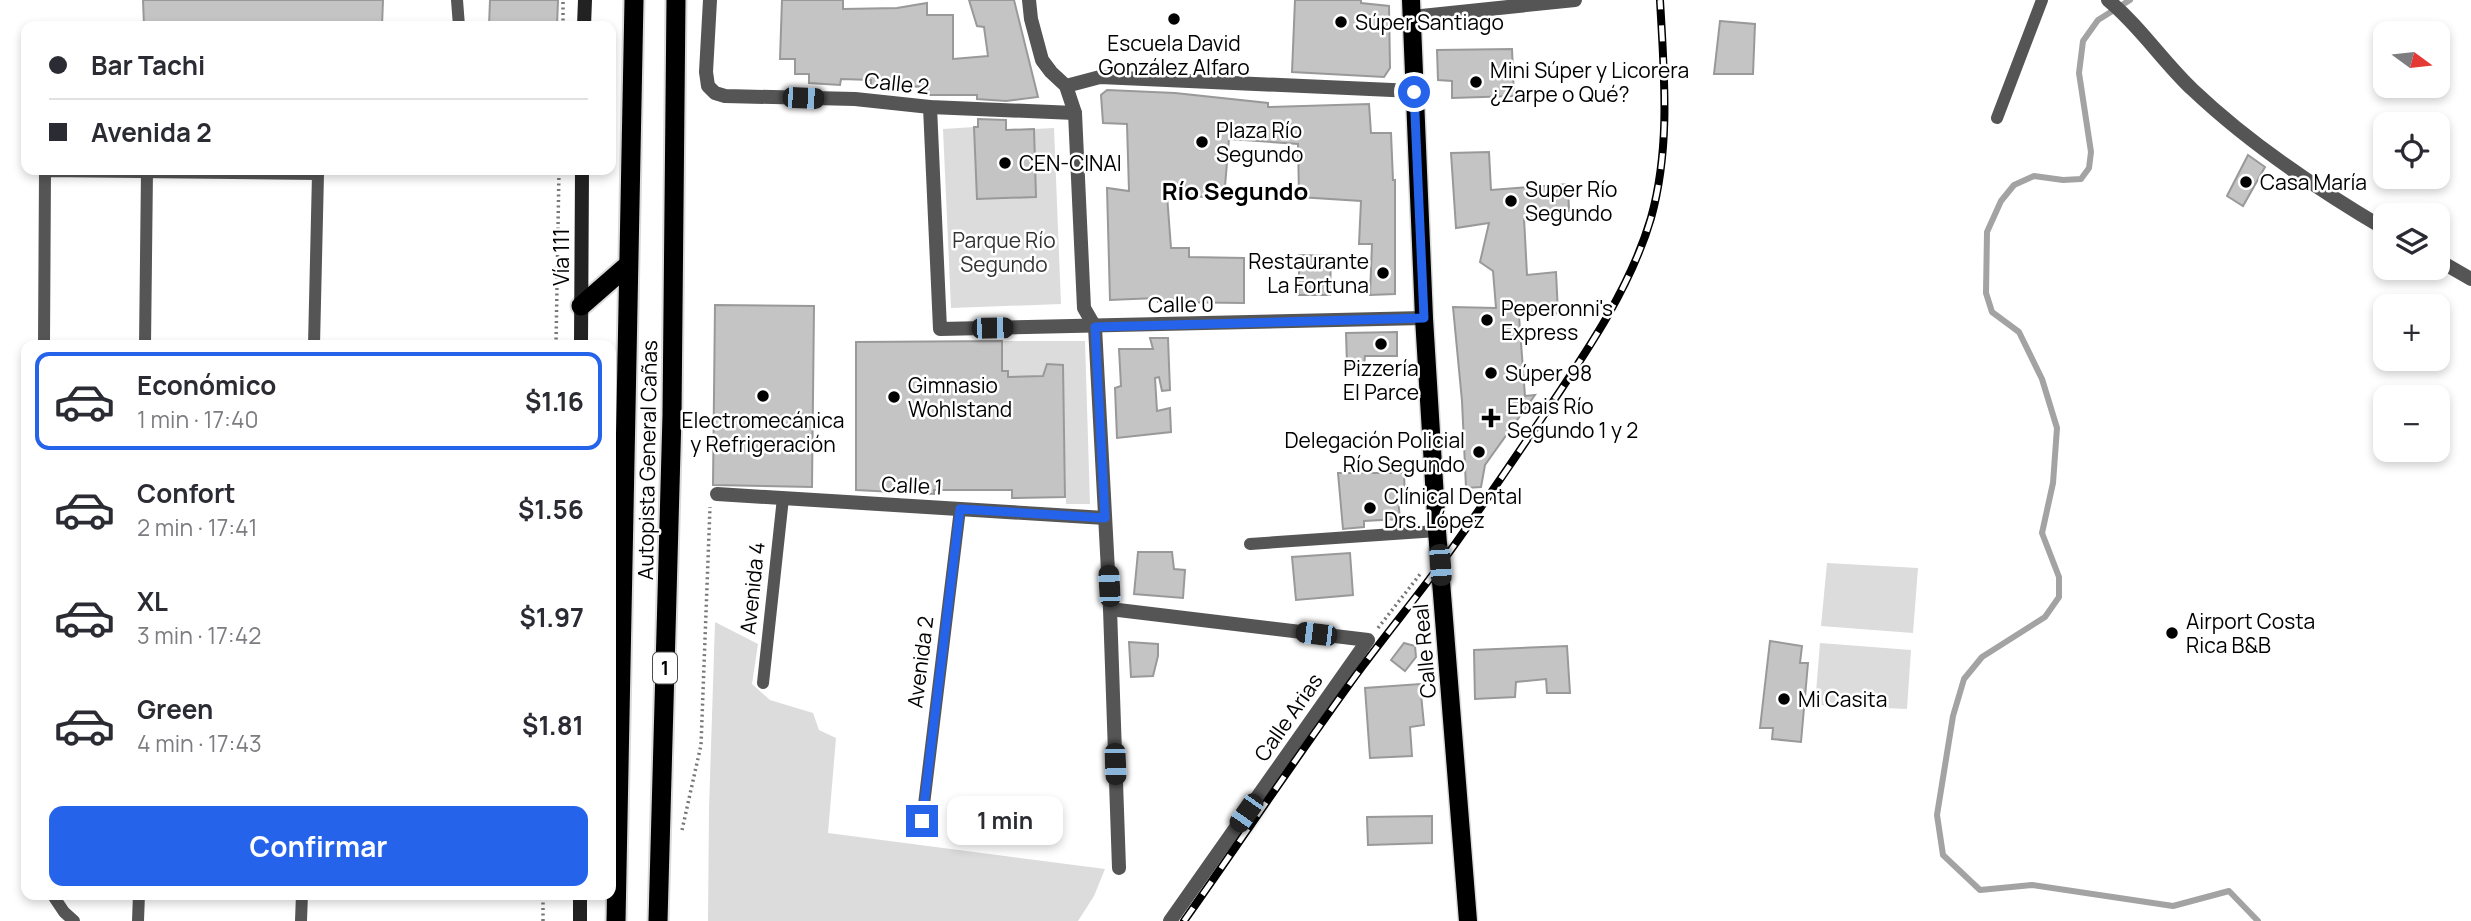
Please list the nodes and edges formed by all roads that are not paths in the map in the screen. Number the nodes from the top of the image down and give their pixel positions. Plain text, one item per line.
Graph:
1 (457, 0) edge
2 (585, 0) edge
3 (634, 0) edge
4 (676, 0) edge
5 (710, 0) edge
6 (1029, 0) edge
7 (1575, 0) edge
8 (2042, 0) edge
9 (2110, 1) edge
10 (1411, 8) edge
11 (459, 21) edge
12 (584, 21) edge
13 (1066, 86) junction
14 (1414, 92) junction
15 (930, 107) junction
16 (1075, 113) junction
17 (1997, 118) dead end
18 (45, 175) edge
19 (147, 175) edge
20 (318, 175) edge
21 (582, 175) edge
22 (2373, 221) edge
23 (628, 265) junction
24 (2450, 267) edge
25 (2471, 279) edge
26 (582, 306) junction
27 (1424, 318) junction
28 (1095, 327) junction
29 (44, 340) edge
30 (145, 340) edge
31 (314, 340) edge
32 (581, 340) edge
33 (717, 494) road end
34 (783, 498) junction
35 (960, 509) junction
36 (1105, 518) junction
37 (1437, 531) junction
38 (1250, 544) dead end
39 (1110, 609) junction
40 (763, 683) dead end
41 (922, 821) dead end
42 (1119, 868) dead end
43 (56, 900) edge
44 (139, 900) edge
45 (302, 900) edge
46 (580, 900) edge
47 (69, 917) edge
48 (138, 921) edge
49 (301, 921) edge
50 (580, 921) edge
51 (616, 921) edge
52 (658, 921) edge
53 (1170, 921) edge
54 (1468, 921) edge

1 - 11 lane
2 - 12 main road
3 - 23 highway, Autopista General Cañas
4 - 52 highway, Autopista General Cañas / 1
5 - 15 street, Calle 2
6 - 13 street
7 - 10 street
8 - 17 lane
9 - 22 street
10 - 14 main road, Calle Real
13 - 14 street
13 - 16 street
14 - 27 main road, Calle Real
15 - 16 street, Calle 2
15 - 28 street, Calle 0
16 - 28 street
18 - 29 lane
19 - 30 lane
20 - 31 lane
21 - 26 main road, Vía 111
23 - 26 highway
23 - 51 highway, Autopista General Cañas
24 - 25 street
26 - 32 main road, Vía 111
27 - 28 street, Calle 0
27 - 37 main road, Calle Real
28 - 36 street
33 - 34 street, Calle 1
34 - 35 street, Calle 1
34 - 40 lane, Avenida 4
35 - 36 street, Calle 1
35 - 41 lane, Avenida 2
36 - 39 street
37 - 38 lane
37 - 54 main road, Calle Real
39 - 42 street
39 - 53 street, Calle Arias
43 - 47 lane
44 - 48 lane
45 - 49 lane
46 - 50 main road

